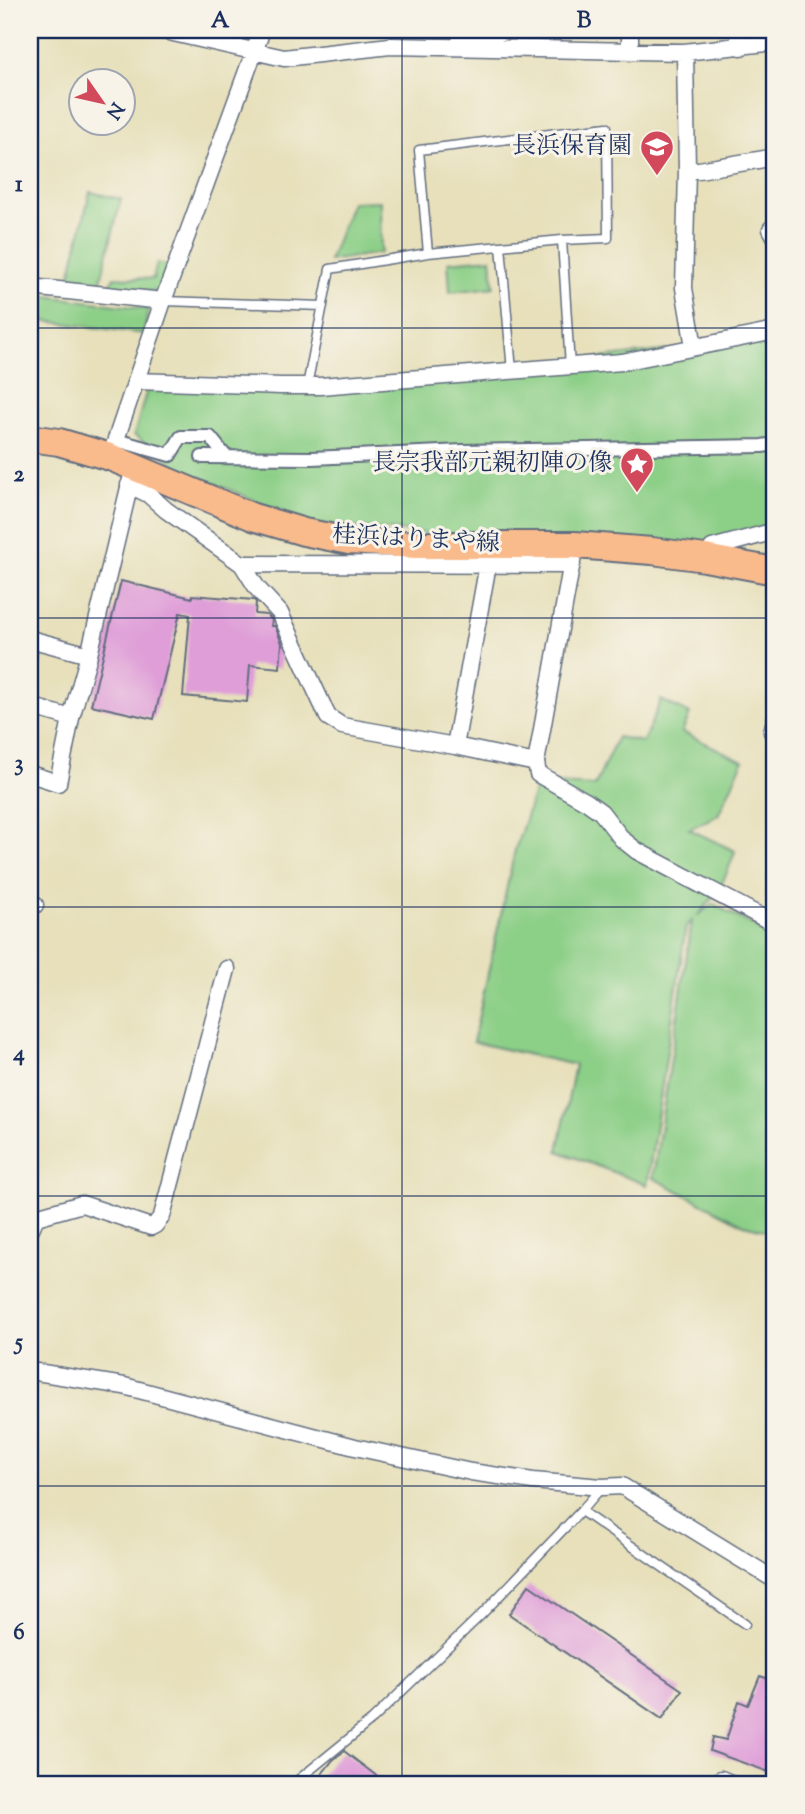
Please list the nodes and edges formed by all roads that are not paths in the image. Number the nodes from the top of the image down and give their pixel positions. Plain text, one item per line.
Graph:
1 (160, 30) edge
2 (262, 30) edge
3 (512, 30) edge
4 (630, 30) edge
5 (737, 30) edge
6 (775, 42) edge
7 (438, 46) junction
8 (741, 47) junction
9 (254, 51) junction
10 (630, 52) junction
11 (685, 52) junction
12 (775, 157) edge
13 (687, 170) junction
14 (562, 240) junction
15 (501, 246) junction
16 (428, 253) junction
17 (30, 287) edge
18 (163, 301) junction
19 (323, 306) junction
20 (775, 331) edge
21 (694, 347) junction
22 (570, 367) junction
23 (512, 371) junction
24 (137, 381) junction
25 (307, 386) junction
26 (30, 438) edge
27 (775, 444) edge
28 (202, 457) dead end
29 (226, 457) junction
30 (122, 462) junction
31 (775, 531) edge
32 (573, 555) junction
33 (705, 558) junction
34 (242, 564) junction
35 (488, 564) junction
36 (775, 571) edge
37 (30, 639) edge
38 (89, 655) junction
39 (30, 706) edge
40 (71, 718) junction
41 (775, 720) edge
42 (775, 733) edge
43 (455, 746) junction
44 (536, 763) junction
45 (30, 774) edge
46 (775, 924) edge
47 (226, 969) dead end
48 (30, 1231) edge
49 (30, 1371) edge
50 (602, 1487) junction
51 (581, 1511) junction
52 (775, 1580) edge
53 (745, 1624) dead end
54 (293, 1784) edge

1 - 9 street
2 - 9 street
3 - 7 street
4 - 10 street
5 - 8 street
6 - 8 street
7 - 9 street
7 - 10 street
8 - 11 street
9 - 18 street
10 - 11 street
11 - 13 street
12 - 13 street
13 - 21 street
14 - 15 lane
14 - 16 lane
14 - 22 lane
15 - 16 lane
15 - 23 lane
16 - 19 lane
17 - 18 street
18 - 19 lane
18 - 24 street
19 - 25 lane
20 - 21 street
21 - 22 street
22 - 23 street
23 - 25 street
24 - 25 street
24 - 30 street
26 - 30 main road, 桂浜はりまや線
27 - 29 street
28 - 29 street
29 - 30 street
30 - 32 main road, 桂浜はりまや線
30 - 34 street
30 - 38 street
31 - 33 street
32 - 33 main road, 桂浜はりまや線
32 - 35 street
32 - 44 street
33 - 36 main road, 桂浜はりまや線
34 - 35 street
34 - 43 street
35 - 43 street
37 - 38 street
38 - 40 street
39 - 40 street
40 - 45 street
41 - 42 street
43 - 44 street
44 - 46 street
47 - 48 street
49 - 50 street
50 - 51 lane
50 - 52 street
51 - 53 lane
51 - 54 lane

